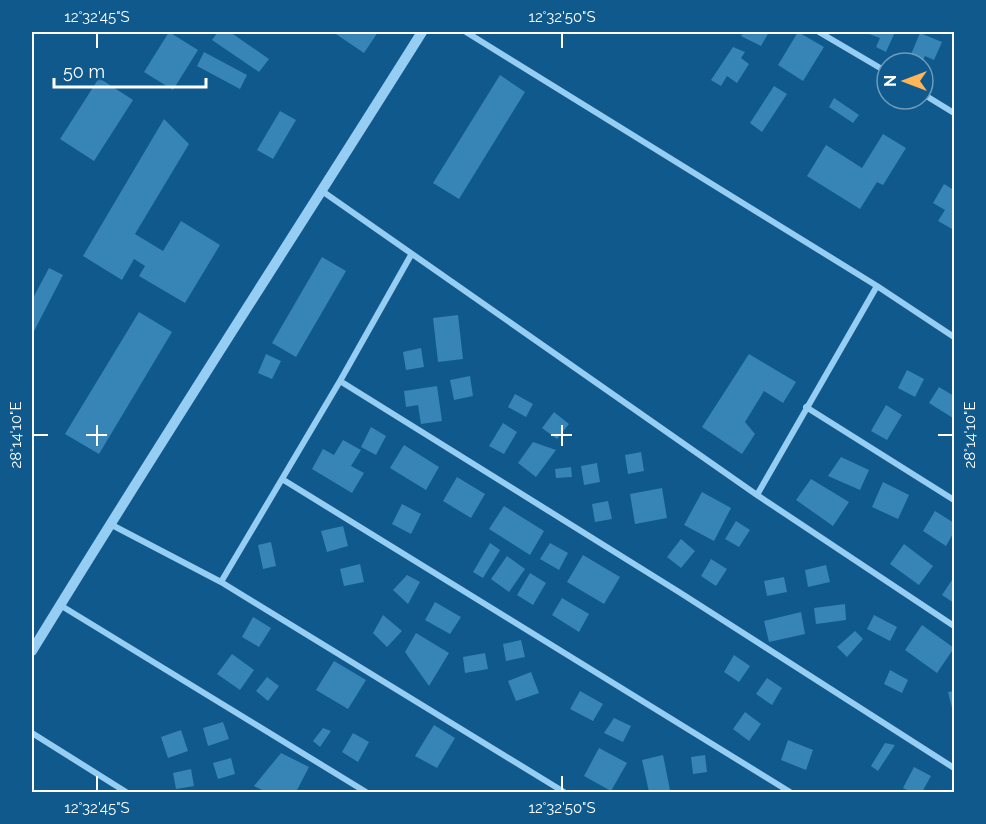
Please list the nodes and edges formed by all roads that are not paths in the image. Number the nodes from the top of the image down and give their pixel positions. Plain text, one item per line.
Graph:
1 (422, 32) edge
2 (466, 32) edge
3 (819, 32) edge
4 (875, 65) edge
5 (935, 101) edge
6 (954, 113) edge
7 (322, 191) junction
8 (411, 255) junction
9 (877, 286) junction
10 (954, 337) edge
11 (340, 381) junction
12 (806, 407) junction
13 (282, 479) junction
14 (757, 495) junction
15 (954, 500) edge
16 (109, 524) junction
17 (221, 582) junction
18 (59, 604) junction
19 (954, 626) edge
20 (33, 645) edge
21 (32, 732) edge
22 (954, 768) edge
23 (126, 792) edge
24 (366, 792) edge
25 (564, 792) edge
26 (790, 792) edge

1 - 7 street
2 - 9 street
3 - 4 street
5 - 6 street
7 - 8 street
7 - 16 street
8 - 11 street
8 - 14 street
9 - 10 street
9 - 12 street
11 - 13 street
11 - 22 street
12 - 14 street
12 - 15 street
13 - 17 street
13 - 26 street
14 - 19 street
16 - 17 street
16 - 18 street
17 - 25 street
18 - 20 street
18 - 24 street
21 - 23 street

